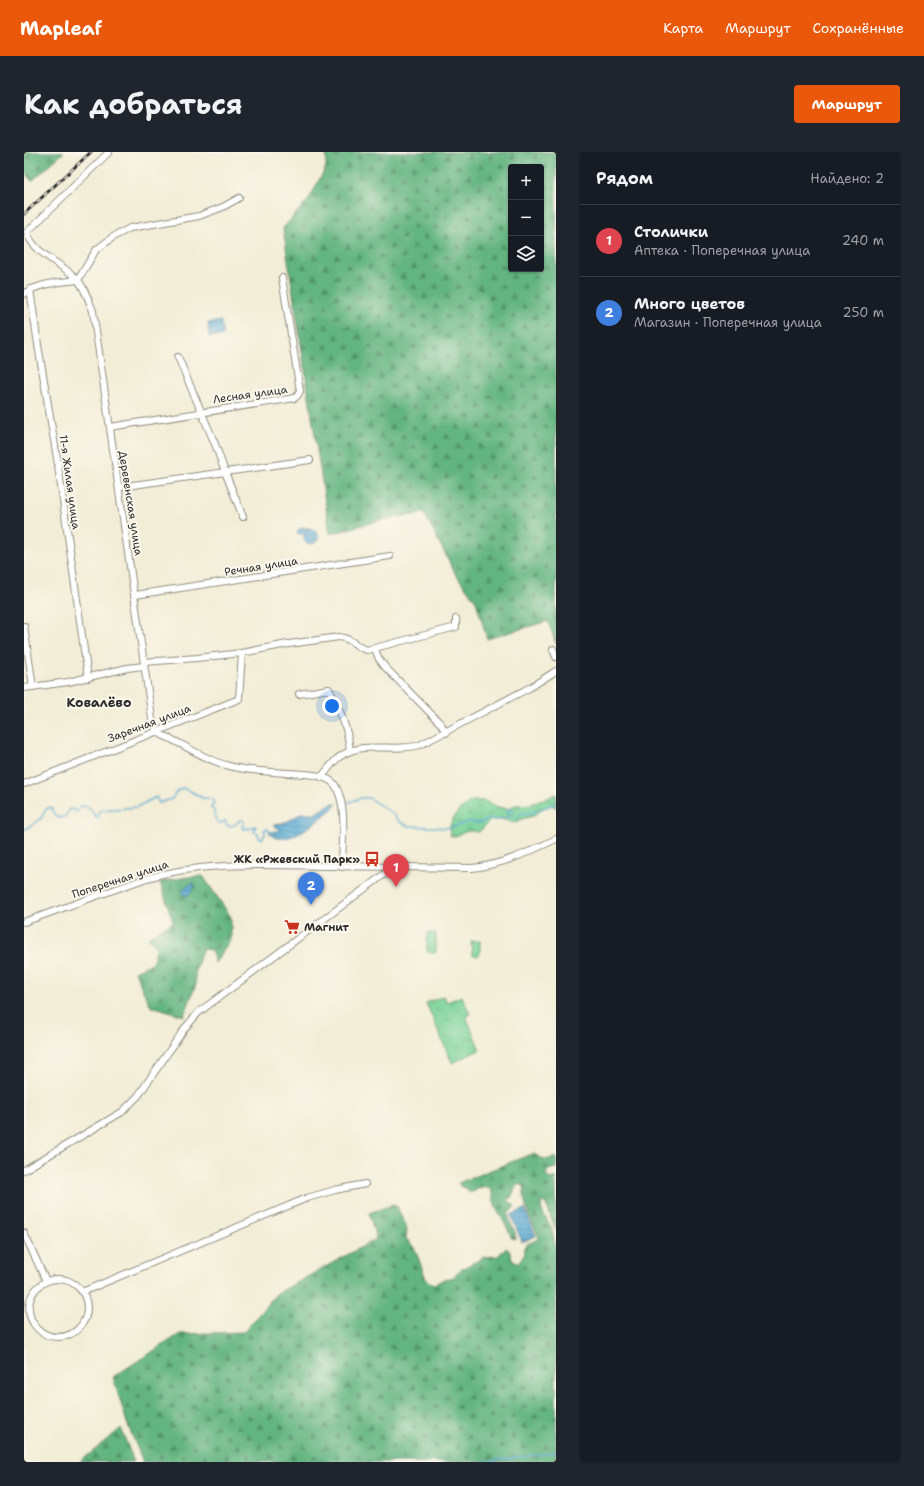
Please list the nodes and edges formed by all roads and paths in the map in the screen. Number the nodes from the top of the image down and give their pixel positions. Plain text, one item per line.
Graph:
1 (109, 152) edge
2 (239, 198) dead end
3 (282, 278) dead end
4 (78, 280) junction
5 (30, 290) junction
6 (24, 294) edge
7 (178, 357) dead end
8 (201, 412) junction
9 (110, 427) junction
10 (310, 460) dead end
11 (225, 472) junction
12 (119, 487) junction
13 (243, 517) dead end
14 (390, 556) dead end
15 (135, 594) junction
16 (456, 619) dead end
17 (24, 626) edge
18 (375, 649) junction
19 (553, 649) dead end
20 (242, 653) junction
21 (556, 657) edge
22 (144, 664) junction
23 (556, 672) edge
24 (88, 678) junction
25 (33, 687) junction
26 (24, 688) edge
27 (299, 694) dead end
28 (157, 731) junction
29 (446, 732) junction
30 (350, 751) junction
31 (321, 776) junction
32 (24, 784) edge
33 (556, 839) edge
34 (342, 866) junction
35 (376, 866) junction
36 (394, 867) junction
37 (376, 880) junction
38 (24, 922) edge
39 (24, 1170) edge
40 (365, 1184) dead end
41 (24, 1233) edge
42 (46, 1281) junction
43 (82, 1292) junction
44 (27, 1314) edge

1 - 4 street
2 - 4 street
3 - 8 street, Лесная улица
4 - 5 street
4 - 9 street, Деревенская улица
5 - 6 street
5 - 24 street, 11-я Жилая улица
7 - 8 street
8 - 9 street, Лесная улица
8 - 11 street
9 - 12 street, Деревенская улица
10 - 11 street
11 - 12 street
11 - 13 street
12 - 15 street, Деревенская улица
14 - 15 street, Речная улица
15 - 22 street, Деревенская улица
16 - 18 street
17 - 25 street
18 - 20 street
18 - 29 street
19 - 21 street
20 - 22 street
20 - 28 street, Заречная улица
22 - 24 street
22 - 28 street, Деревенская улица
23 - 29 street
24 - 25 street
25 - 26 street
27 - 30 street
28 - 31 street
28 - 32 street, Заречная улица
29 - 30 street
30 - 31 street
31 - 34 street
33 - 36 street, Поперечная улица
34 - 35 street, Поперечная улица
34 - 38 street, Поперечная улица
35 - 36 street, Поперечная улица
35 - 37 street
36 - 37 street
37 - 39 street
40 - 43 street
41 - 42 street
42 - 43 street
42 - 44 street
43 - 44 street

